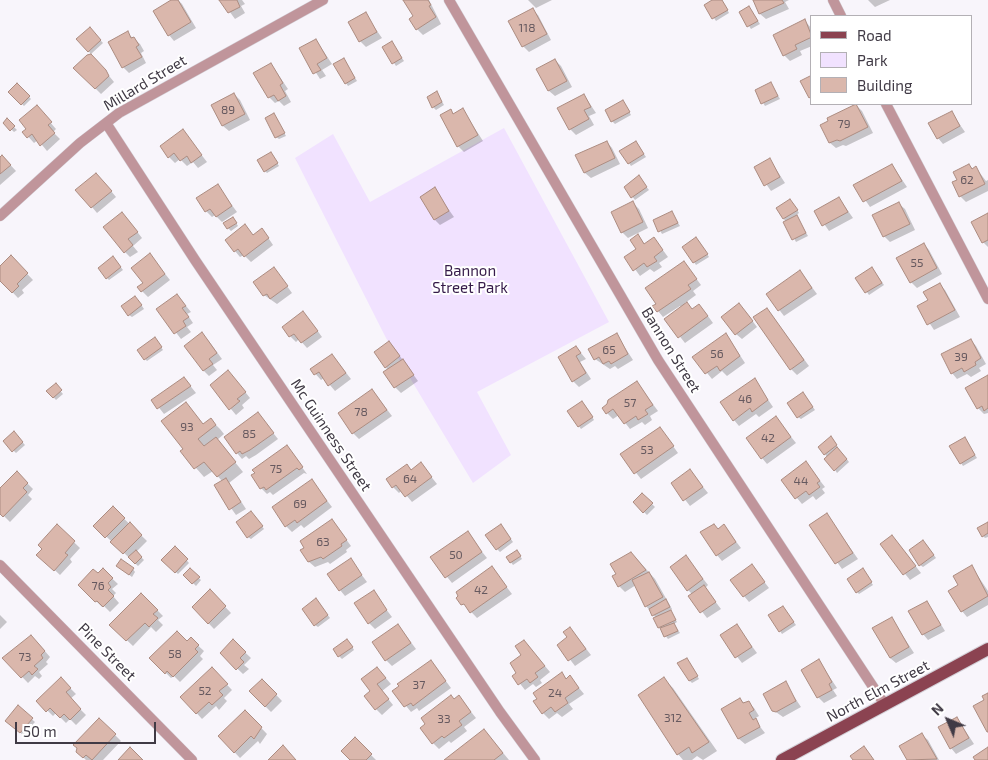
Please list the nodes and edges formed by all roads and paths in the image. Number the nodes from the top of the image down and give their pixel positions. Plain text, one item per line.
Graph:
1 (323, 0) edge
2 (449, 0) edge
3 (833, 0) edge
4 (840, 15) edge
5 (887, 105) edge
6 (106, 123) junction
7 (0, 216) edge
8 (988, 299) edge
9 (0, 565) edge
10 (988, 649) edge
11 (885, 705) junction
12 (192, 760) edge
13 (536, 760) edge
14 (782, 760) edge

1 - 6 street, Millard Street
2 - 11 street, Bannon Street
3 - 4 street
5 - 8 street
6 - 7 street, Millard Street
6 - 13 street, Mc Guinness Street
9 - 12 street, Pine Street
10 - 11 main road, North Elm Street
11 - 14 main road, North Elm Street

